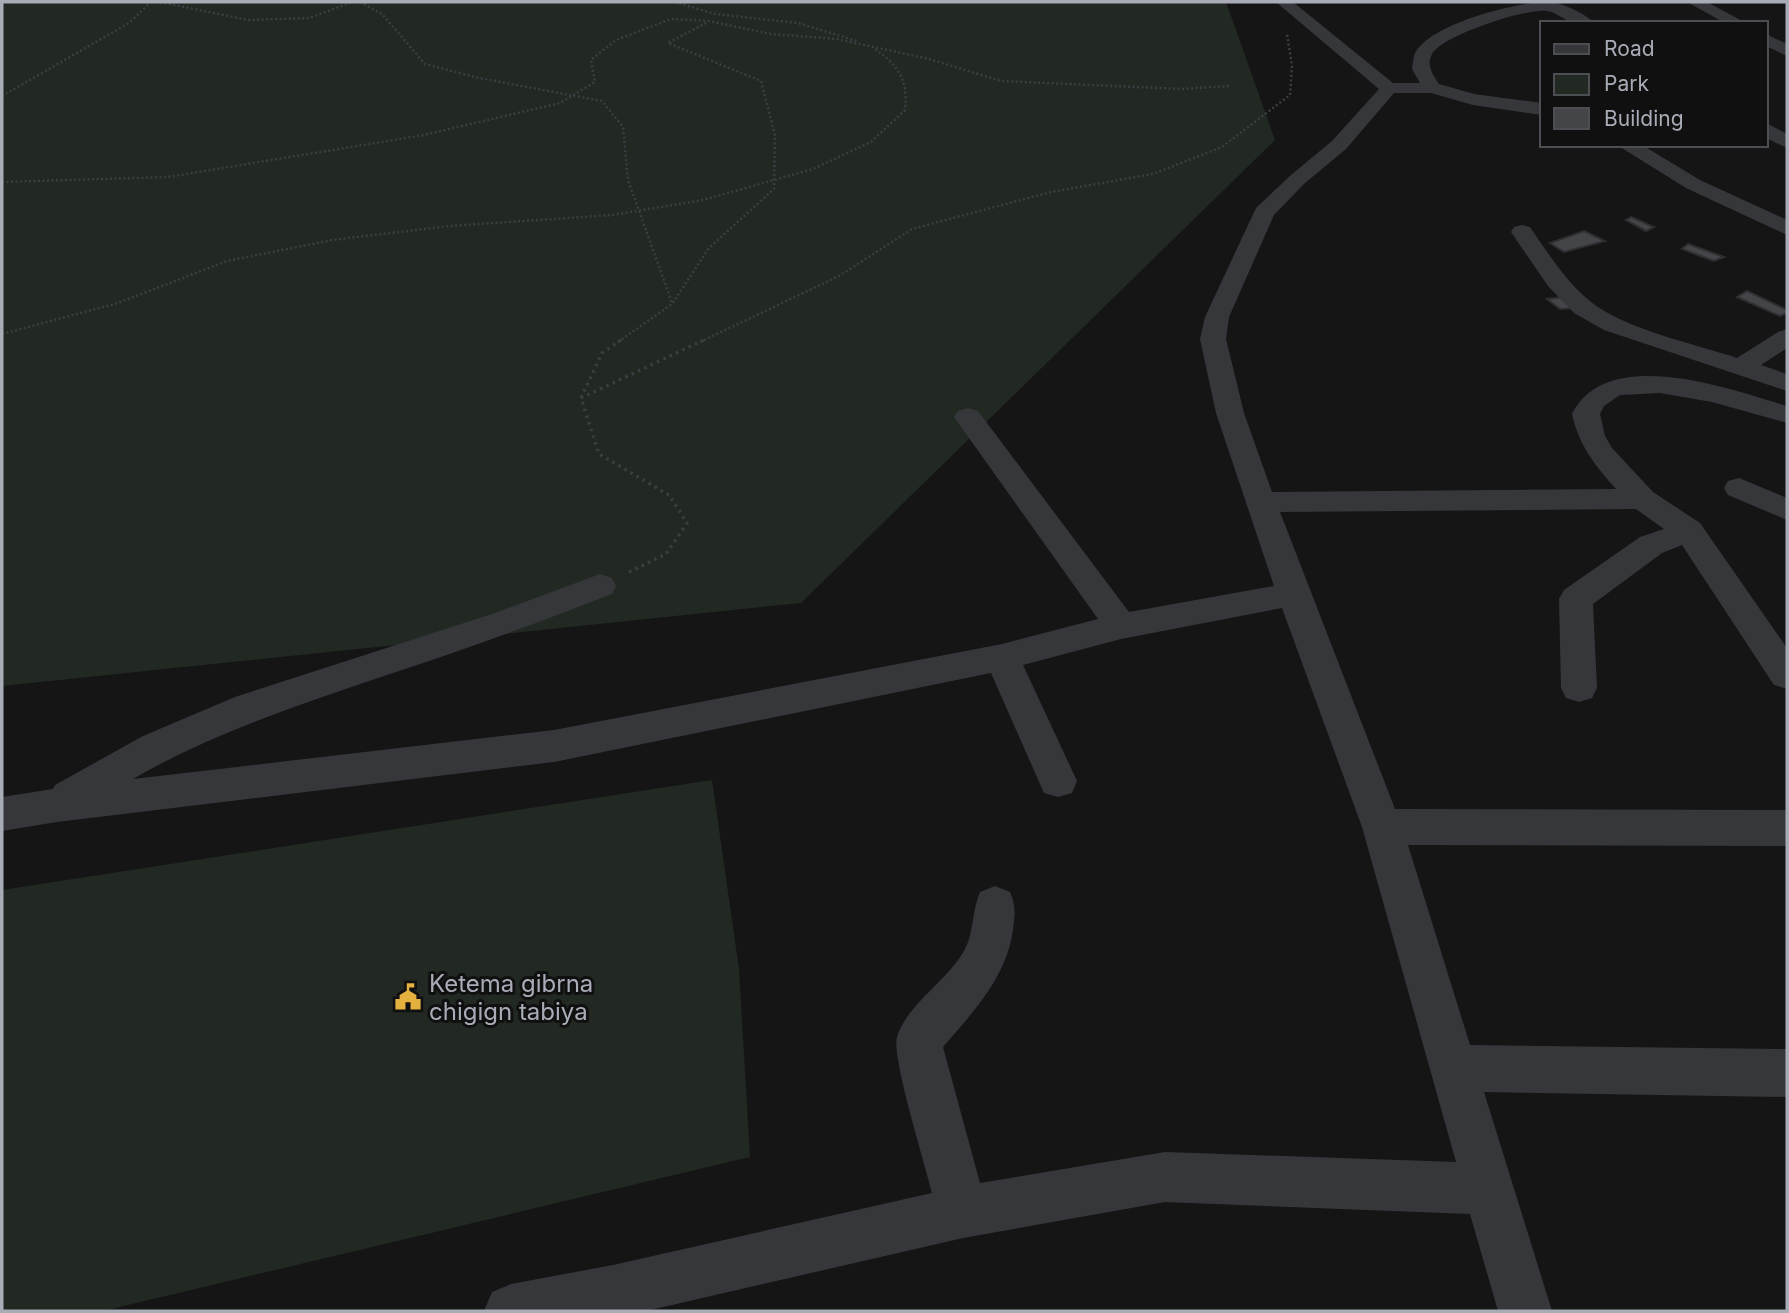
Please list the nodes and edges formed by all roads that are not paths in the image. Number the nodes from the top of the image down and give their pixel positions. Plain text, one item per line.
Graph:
1 (1284, 2) edge
2 (1695, 2) edge
3 (1546, 3) edge
4 (1583, 21) edge
5 (1734, 21) edge
6 (1768, 40) edge
7 (1787, 51) edge
8 (1411, 87) junction
9 (1540, 109) edge
10 (1768, 130) edge
11 (1787, 142) edge
12 (1630, 147) edge
13 (1787, 228) edge
14 (1522, 232) dead end
15 (1787, 337) edge
16 (1739, 368) junction
17 (1787, 383) edge
18 (1787, 415) edge
19 (968, 417) dead end
20 (1739, 488) dead end
21 (1642, 499) junction
22 (1262, 502) junction
23 (1787, 510) edge
24 (1689, 531) junction
25 (600, 586) road end
26 (1293, 594) junction
27 (1121, 626) junction
28 (1002, 657) junction
29 (1787, 675) edge
30 (1579, 688) dead end
31 (1058, 781) dead end
32 (57, 804) junction
33 (2, 814) edge
34 (1382, 827) junction
35 (1787, 828) edge
36 (995, 906) dead end
37 (1454, 1068) junction
38 (1787, 1073) edge
39 (1487, 1189) junction
40 (963, 1212) junction
41 (512, 1311) edge
42 (1525, 1311) edge

1 - 8 street
2 - 5 street
3 - 4 street
3 - 8 street
6 - 7 street
8 - 9 street
8 - 22 street
10 - 11 street
12 - 13 street
14 - 16 street
15 - 16 street
16 - 17 street
18 - 21 street
19 - 27 street
20 - 23 street
21 - 22 street
21 - 24 street
22 - 26 street
24 - 29 street
24 - 30 street
25 - 32 street
26 - 27 street
26 - 34 street
27 - 28 street
28 - 31 street
28 - 32 street
32 - 33 street
34 - 35 street
34 - 37 street
36 - 40 street
37 - 38 street
37 - 39 street
39 - 40 street
39 - 42 street
40 - 41 street

